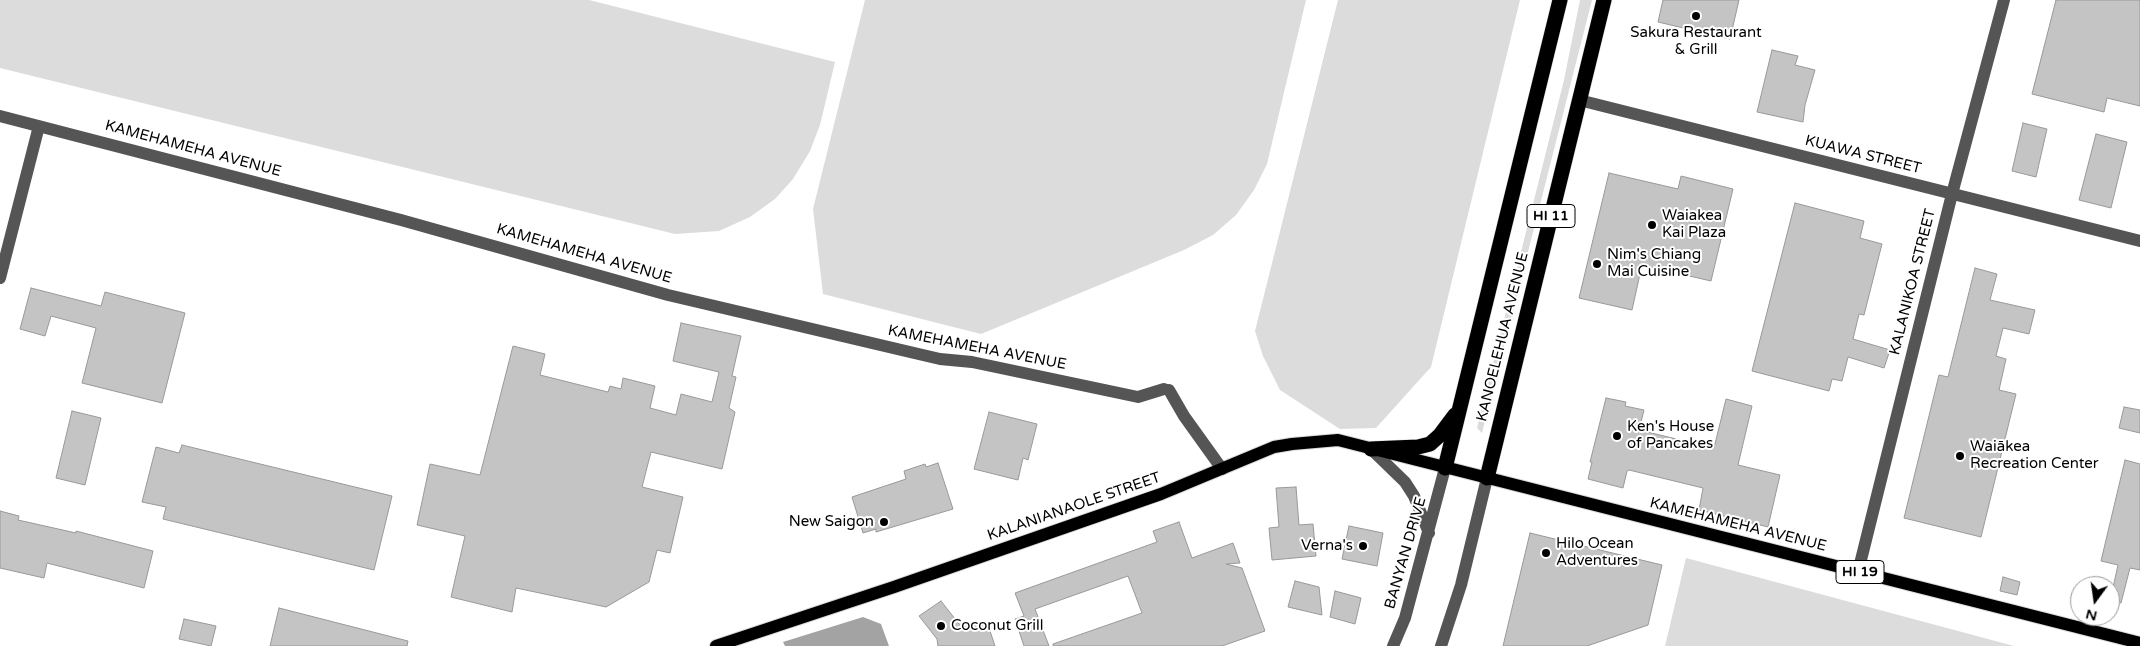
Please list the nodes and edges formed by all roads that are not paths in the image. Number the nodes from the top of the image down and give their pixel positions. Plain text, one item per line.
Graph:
1 (1560, 0) edge
2 (1604, 0) edge
3 (2004, 0) edge
4 (1579, 100) junction
5 (0, 116) edge
6 (39, 126) junction
7 (1952, 194) junction
8 (2140, 241) edge
9 (0, 278) edge
10 (1460, 408) junction
11 (1371, 449) junction
12 (1445, 468) junction
13 (1222, 469) junction
14 (1487, 478) junction
15 (1429, 532) junction
16 (1858, 572) junction
17 (2140, 643) edge
18 (716, 646) edge
19 (1393, 646) edge
20 (1441, 646) edge

1 - 10 highway, KANOELEHUA AVENUE / HI 11
2 - 4 highway, KANOELEHUA AVENUE / HI 11
3 - 7 street, KALANIKOA STREET
4 - 7 street, KUAWA STREET
4 - 14 highway, KANOELEHUA AVENUE / HI 11
5 - 6 street, KAMEHAMEHA AVENUE
6 - 9 street
6 - 13 street, KAMEHAMEHA AVENUE
7 - 8 street, KUAWA STREET
7 - 16 street, KALANIKOA STREET
10 - 11 highway
10 - 12 highway, KANOELEHUA AVENUE / HI 11
11 - 12 main road, KALANIANAOLE STREET / HI 19
11 - 13 main road, KALANIANAOLE STREET / HI 19
11 - 15 street
12 - 14 main road, KAMEHAMEHA AVENUE / HI 19
12 - 15 street, BANYAN DRIVE
13 - 18 main road, KALANIANAOLE STREET
14 - 16 main road, KAMEHAMEHA AVENUE / HI 19
14 - 20 street
15 - 19 street, BANYAN DRIVE
16 - 17 main road, KAMEHAMEHA AVENUE / HI 19

